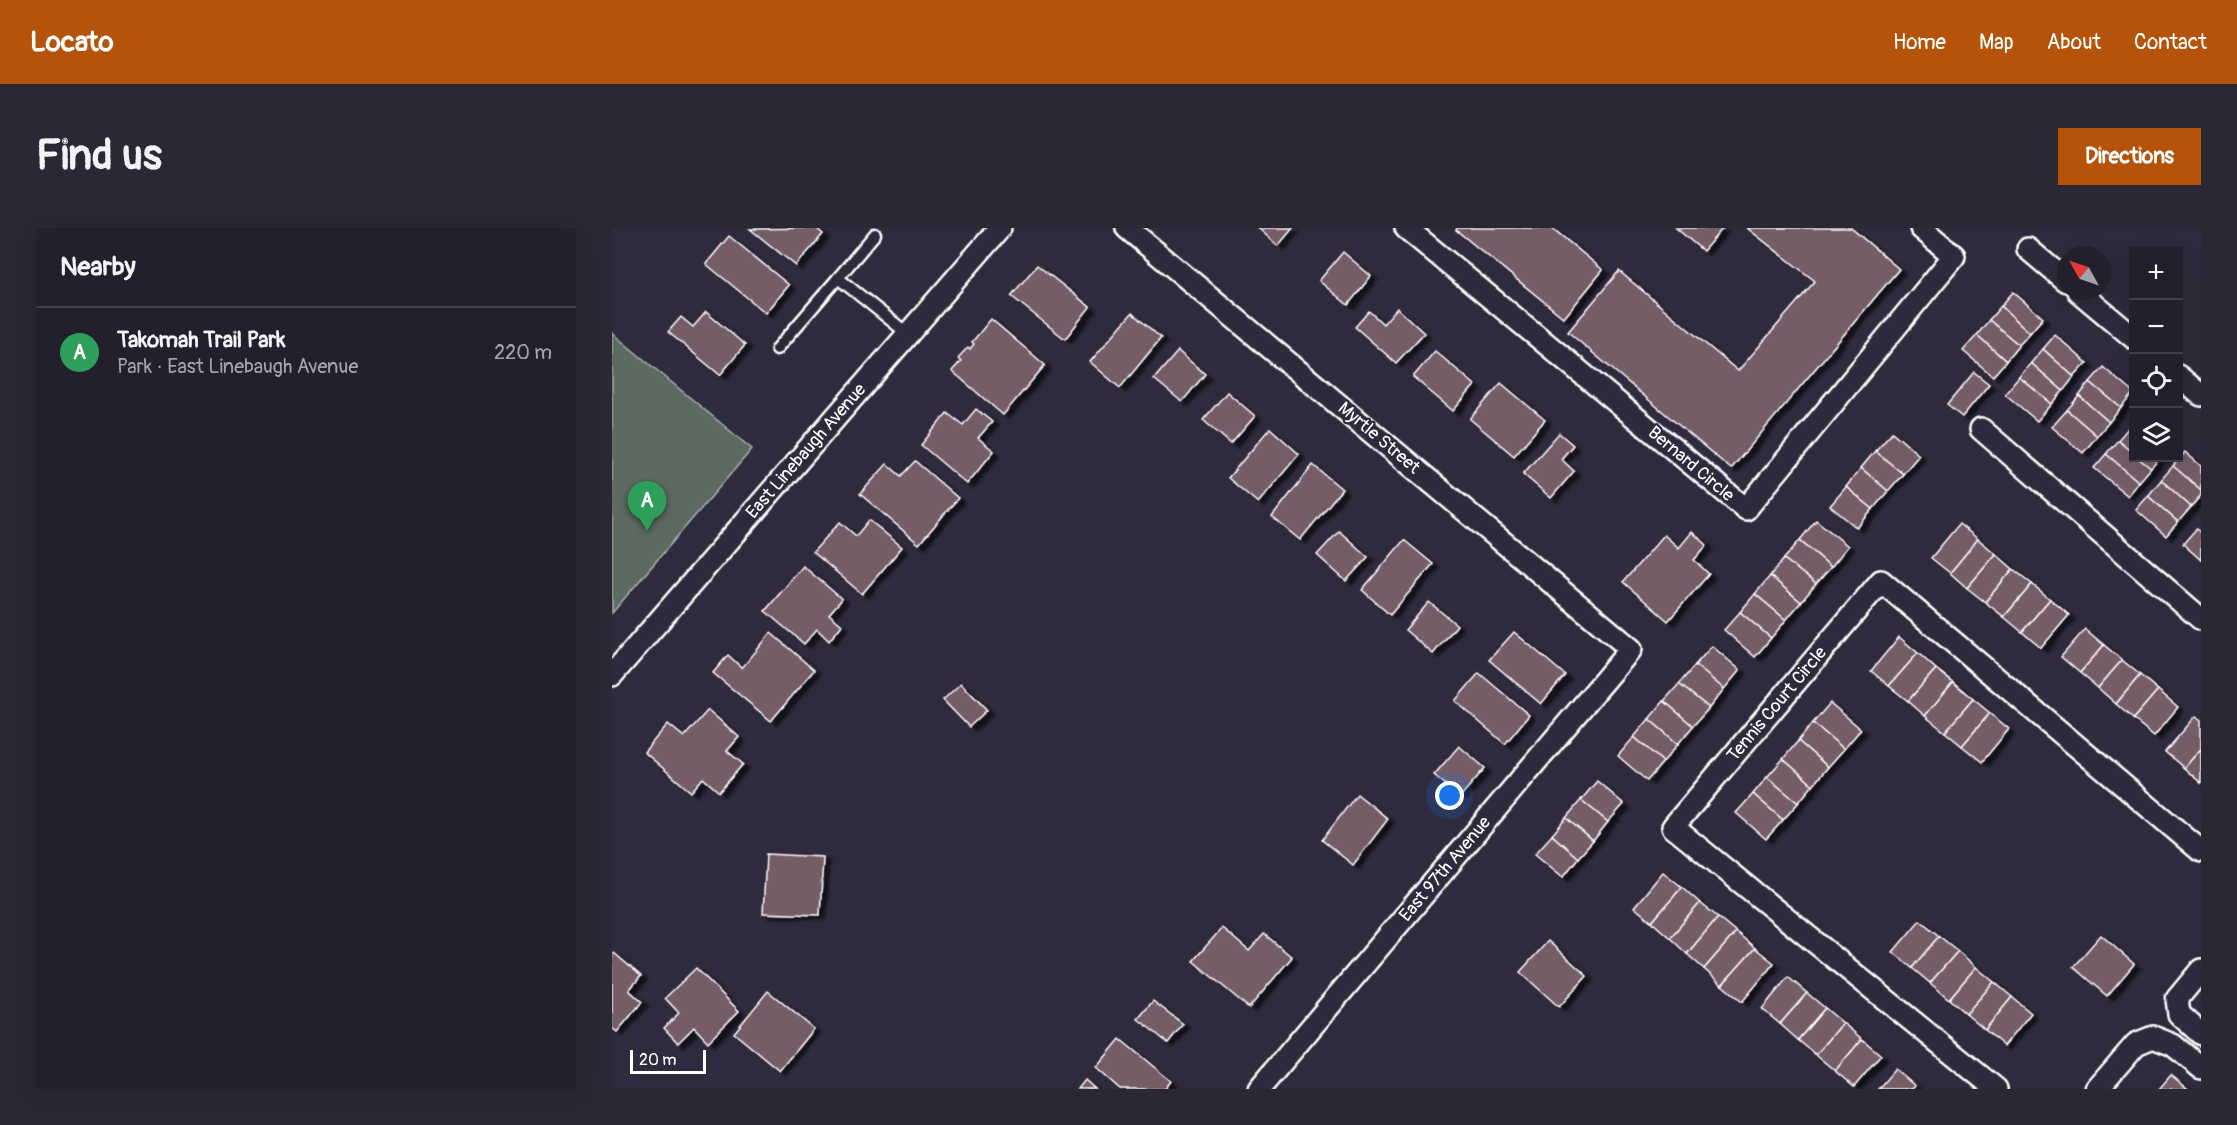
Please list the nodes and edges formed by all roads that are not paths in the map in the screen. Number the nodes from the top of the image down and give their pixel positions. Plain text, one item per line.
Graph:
1 (1000, 228) edge
2 (1127, 228) edge
3 (1406, 228) edge
4 (1921, 228) edge
5 (875, 234) dead end
6 (2028, 249) dead end
7 (2057, 273) edge
8 (838, 278) junction
9 (2089, 300) edge
10 (908, 334) junction
11 (2129, 335) edge
12 (777, 349) dead end
13 (2183, 380) edge
14 (2201, 395) edge
15 (1981, 429) dead end
16 (2201, 619) edge
17 (1631, 649) joint
18 (612, 675) edge
19 (2201, 851) edge
20 (2201, 969) edge
21 (2201, 1034) edge
22 (2201, 1068) edge
23 (1258, 1089) edge
24 (1996, 1089) edge
25 (2097, 1089) edge

1 - 10 street, East Linebaugh Avenue
2 - 17 street, Myrtle Street
3 - 4 street, Bernard Circle
5 - 8 lane
6 - 7 street
8 - 10 lane
8 - 12 lane
9 - 11 street
10 - 18 street, East Linebaugh Avenue
13 - 14 street
15 - 16 street
17 - 23 street, East 97th Avenue
19 - 24 street, Tennis Court Circle
20 - 21 street
22 - 25 street

